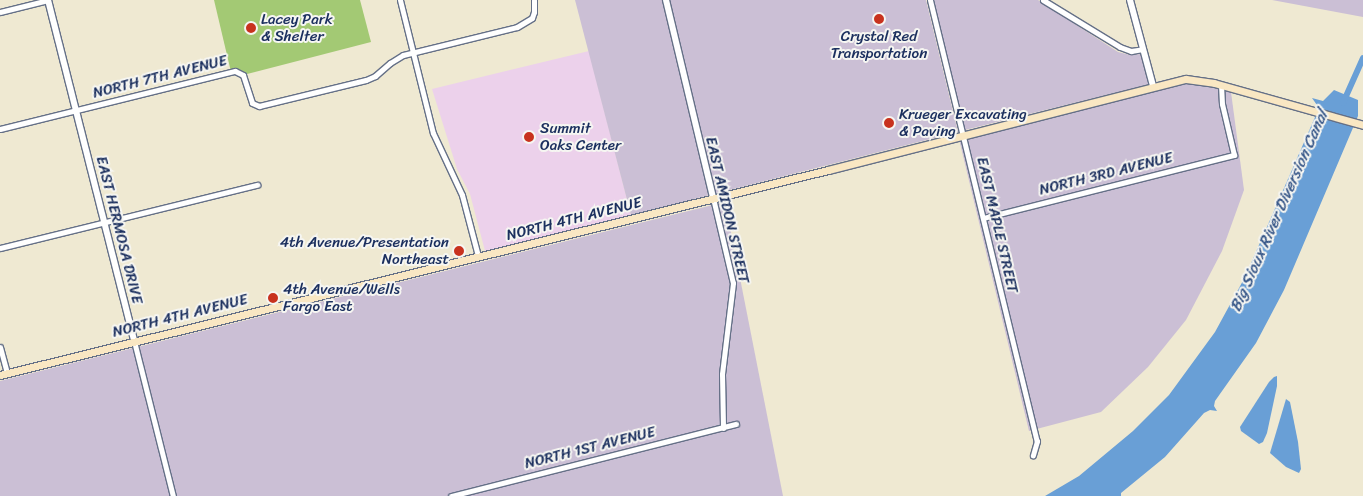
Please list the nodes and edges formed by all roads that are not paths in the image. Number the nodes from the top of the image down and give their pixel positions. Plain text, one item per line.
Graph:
1 (48, 0) edge
2 (400, 0) edge
3 (534, 0) edge
4 (666, 0) edge
5 (930, 0) edge
6 (1044, 0) edge
7 (1130, 0) edge
8 (0, 12) edge
9 (1143, 49) junction
10 (413, 53) junction
11 (1221, 85) junction
12 (1153, 86) junction
13 (76, 110) junction
14 (1363, 125) edge
15 (0, 129) edge
16 (963, 134) junction
17 (257, 185) dead end
18 (713, 198) junction
19 (983, 218) junction
20 (104, 223) junction
21 (0, 248) edge
22 (478, 256) junction
23 (134, 341) junction
24 (0, 347) edge
25 (3, 374) edge
26 (736, 424) dead end
27 (723, 428) junction
28 (1033, 455) dead end
29 (173, 496) edge
30 (451, 496) edge

1 - 8 street
1 - 13 street, EAST HERMOSA DRIVE
2 - 10 street
3 - 10 street, NORTH 7TH AVENUE
4 - 18 street, EAST AMIDON STREET
5 - 16 street, EAST MAPLE STREET
6 - 9 street
7 - 9 street
9 - 12 street
10 - 13 street, NORTH 7TH AVENUE
10 - 22 street
11 - 12 main road, NORTH 4TH AVENUE
11 - 14 main road, NORTH 4TH AVENUE
11 - 19 street, NORTH 3RD AVENUE
12 - 16 main road, NORTH 4TH AVENUE
13 - 15 street, NORTH 7TH AVENUE
13 - 20 street, EAST HERMOSA DRIVE
16 - 18 main road, NORTH 4TH AVENUE
16 - 19 street, EAST MAPLE STREET
17 - 20 street
18 - 22 main road, NORTH 4TH AVENUE
18 - 27 street, EAST AMIDON STREET
19 - 28 street, EAST MAPLE STREET
20 - 21 street
20 - 23 street, EAST HERMOSA DRIVE
22 - 23 main road, NORTH 4TH AVENUE
23 - 25 main road, NORTH 4TH AVENUE
23 - 29 street, EAST HERMOSA DRIVE
24 - 25 street
26 - 27 street, NORTH 1ST AVENUE
27 - 30 street, NORTH 1ST AVENUE

